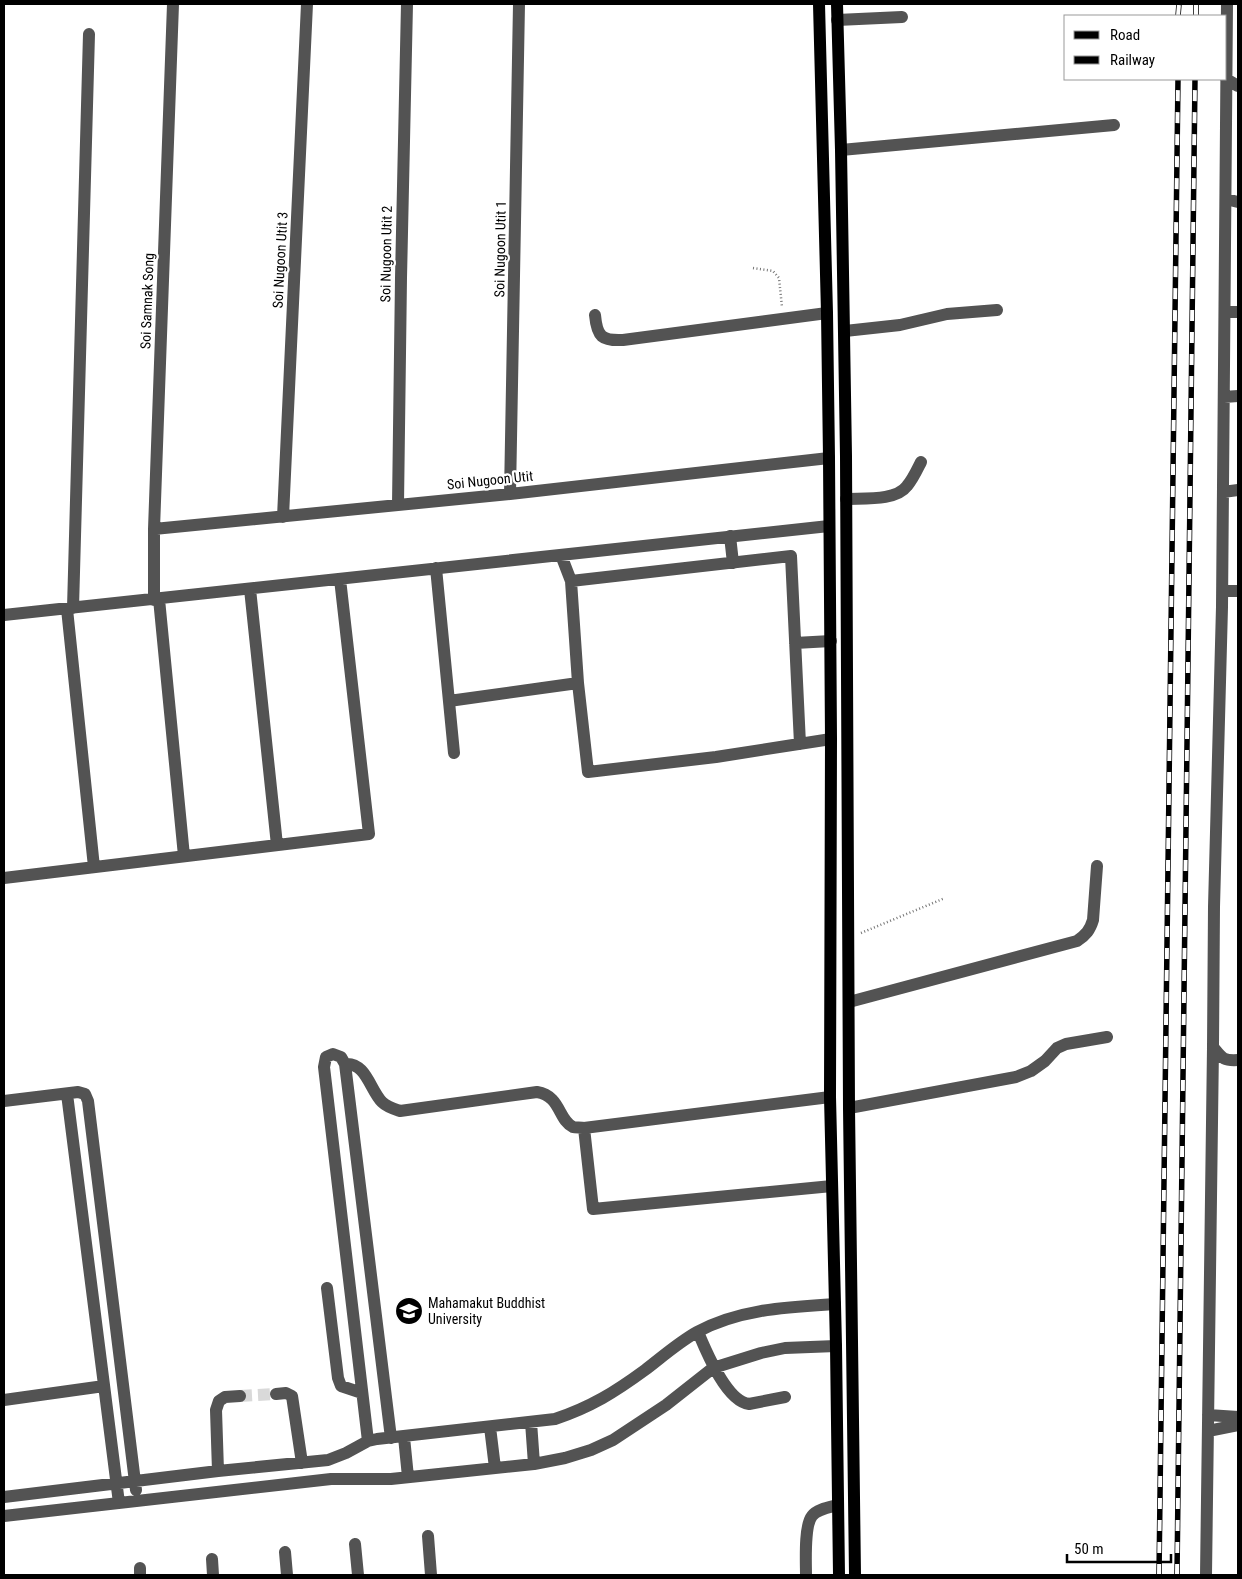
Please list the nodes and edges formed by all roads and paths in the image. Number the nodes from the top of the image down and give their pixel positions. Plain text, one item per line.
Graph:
1 (173, 4) edge
2 (307, 4) edge
3 (407, 4) edge
4 (520, 4) edge
5 (819, 4) edge
6 (837, 4) edge
7 (902, 17) dead end
8 (837, 20) junction
9 (89, 34) dead end
10 (1226, 80) edge
11 (1227, 80) edge
12 (1238, 86) edge
13 (1232, 102) edge
14 (1114, 125) dead end
15 (841, 150) junction
16 (1232, 200) edge
17 (753, 268) dead end
18 (996, 310) dead end
19 (1225, 312) junction
20 (1238, 312) edge
21 (827, 313) junction
22 (595, 315) dead end
23 (782, 318) junction
24 (845, 331) junction
25 (1238, 396) edge
26 (1224, 397) junction
27 (829, 458) junction
28 (921, 462) dead end
29 (1238, 490) edge
30 (1223, 492) junction
31 (510, 494) junction
32 (846, 499) junction
33 (398, 504) junction
34 (283, 517) junction
35 (829, 526) junction
36 (846, 526) junction
37 (154, 530) junction
38 (730, 536) junction
39 (561, 555) junction
40 (733, 563) junction
41 (436, 568) junction
42 (340, 579) junction
43 (571, 581) junction
44 (1223, 588) junction
45 (250, 589) junction
46 (1238, 591) edge
47 (157, 599) junction
48 (70, 608) junction
49 (4, 616) edge
50 (831, 640) junction
51 (795, 643) junction
52 (578, 683) junction
53 (449, 701) junction
54 (832, 739) junction
55 (800, 744) junction
56 (454, 753) dead end
57 (277, 845) junction
58 (184, 856) junction
59 (1097, 866) dead end
60 (94, 867) junction
61 (4, 878) edge
62 (945, 898) dead end
63 (848, 938) junction
64 (849, 1002) junction
65 (1107, 1037) dead end
66 (1213, 1047) junction
67 (1238, 1060) edge
68 (345, 1064) junction
69 (67, 1094) junction
70 (830, 1096) junction
71 (4, 1101) edge
72 (850, 1108) junction
73 (584, 1128) junction
74 (832, 1186) junction
75 (327, 1288) dead end
76 (852, 1303) junction
77 (835, 1304) junction
78 (698, 1332) junction
79 (852, 1345) junction
80 (836, 1346) junction
81 (713, 1368) junction
82 (104, 1386) junction
83 (362, 1393) junction
84 (276, 1394) tunnel mouth
85 (240, 1396) tunnel mouth
86 (785, 1397) dead end
87 (4, 1400) edge
88 (1208, 1415) junction
89 (1238, 1417) edge
90 (531, 1422) junction
91 (1238, 1425) edge
92 (490, 1427) junction
93 (1208, 1431) junction
94 (397, 1437) junction
95 (368, 1441) junction
96 (302, 1463) junction
97 (534, 1464) junction
98 (494, 1468) junction
99 (218, 1471) junction
100 (408, 1477) junction
101 (135, 1482) junction
102 (116, 1484) junction
103 (4, 1497) edge
104 (138, 1501) junction
105 (119, 1503) junction
106 (838, 1505) junction
107 (4, 1516) edge
108 (428, 1536) dead end
109 (355, 1544) dead end
110 (284, 1552) dead end
111 (212, 1559) dead end
112 (213, 1575) edge
113 (287, 1575) edge
114 (358, 1575) edge
115 (431, 1575) edge
116 (806, 1575) edge
117 (839, 1575) edge
118 (856, 1575) edge
119 (1206, 1575) edge

1 - 37 street, Soi Samnak Song
2 - 34 street, Soi Nugoon Utit 3
3 - 33 street, Soi Nugoon Utit 2
4 - 31 street, Soi Nugoon Utit 1
5 - 21 main road
6 - 8 main road
7 - 8 street
8 - 15 main road
9 - 48 street
10 - 13 street
11 - 12 street
13 - 16 street
14 - 15 street
15 - 24 main road
16 - 19 street
17 - 23 path
18 - 24 street
19 - 20 street
19 - 26 street
21 - 23 street
21 - 27 main road
22 - 23 street
24 - 32 main road
25 - 26 street
26 - 30 street
27 - 31 street, Soi Nugoon Utit
27 - 35 main road
28 - 32 street
29 - 30 street
30 - 44 street
31 - 33 street, Soi Nugoon Utit
32 - 36 main road
33 - 34 street, Soi Nugoon Utit
34 - 37 street, Soi Nugoon Utit
35 - 36 main road
35 - 38 street
35 - 50 main road
36 - 63 main road
37 - 47 street, Soi Samnak Song
38 - 39 street
38 - 40 street
39 - 41 street
39 - 43 street
40 - 43 street
40 - 51 street
41 - 42 street
41 - 53 street
42 - 45 street
42 - 57 street
43 - 52 street
44 - 46 street
44 - 66 street
45 - 47 street
45 - 57 street
47 - 48 street
47 - 58 street, Soi Samnak Song
48 - 49 street
48 - 60 street
50 - 51 street
50 - 54 main road
51 - 55 street
52 - 53 street
52 - 55 street
53 - 56 street
54 - 55 street
54 - 70 main road
57 - 58 street
58 - 60 street
59 - 64 street
60 - 61 street
62 - 63 path
63 - 64 main road
64 - 72 main road
65 - 72 street
66 - 67 street
66 - 88 street
68 - 73 street
68 - 83 street
68 - 94 street
69 - 71 street
69 - 82 street
69 - 101 street
70 - 73 street
70 - 74 main road
72 - 76 main road
73 - 74 street
74 - 77 main road
75 - 83 street
76 - 77 main road
76 - 79 main road
77 - 78 street
77 - 80 main road
78 - 81 street
78 - 90 street
79 - 80 main road
79 - 118 main road
80 - 81 street
80 - 106 main road
81 - 86 street
81 - 97 street
82 - 87 street
82 - 102 street
83 - 95 street
84 - 96 street
85 - 99 street
88 - 89 street
88 - 93 street
90 - 92 street
90 - 97 street
91 - 93 street
92 - 94 street
92 - 98 street
93 - 119 street
94 - 95 street
94 - 100 street
95 - 96 street
96 - 99 street
97 - 98 street
98 - 100 street
99 - 101 street
100 - 104 street
101 - 102 street
101 - 104 street
102 - 103 street
102 - 105 street
104 - 105 street
105 - 107 street
106 - 116 street
106 - 117 main road
108 - 115 street
109 - 114 street
110 - 113 street
111 - 112 street

